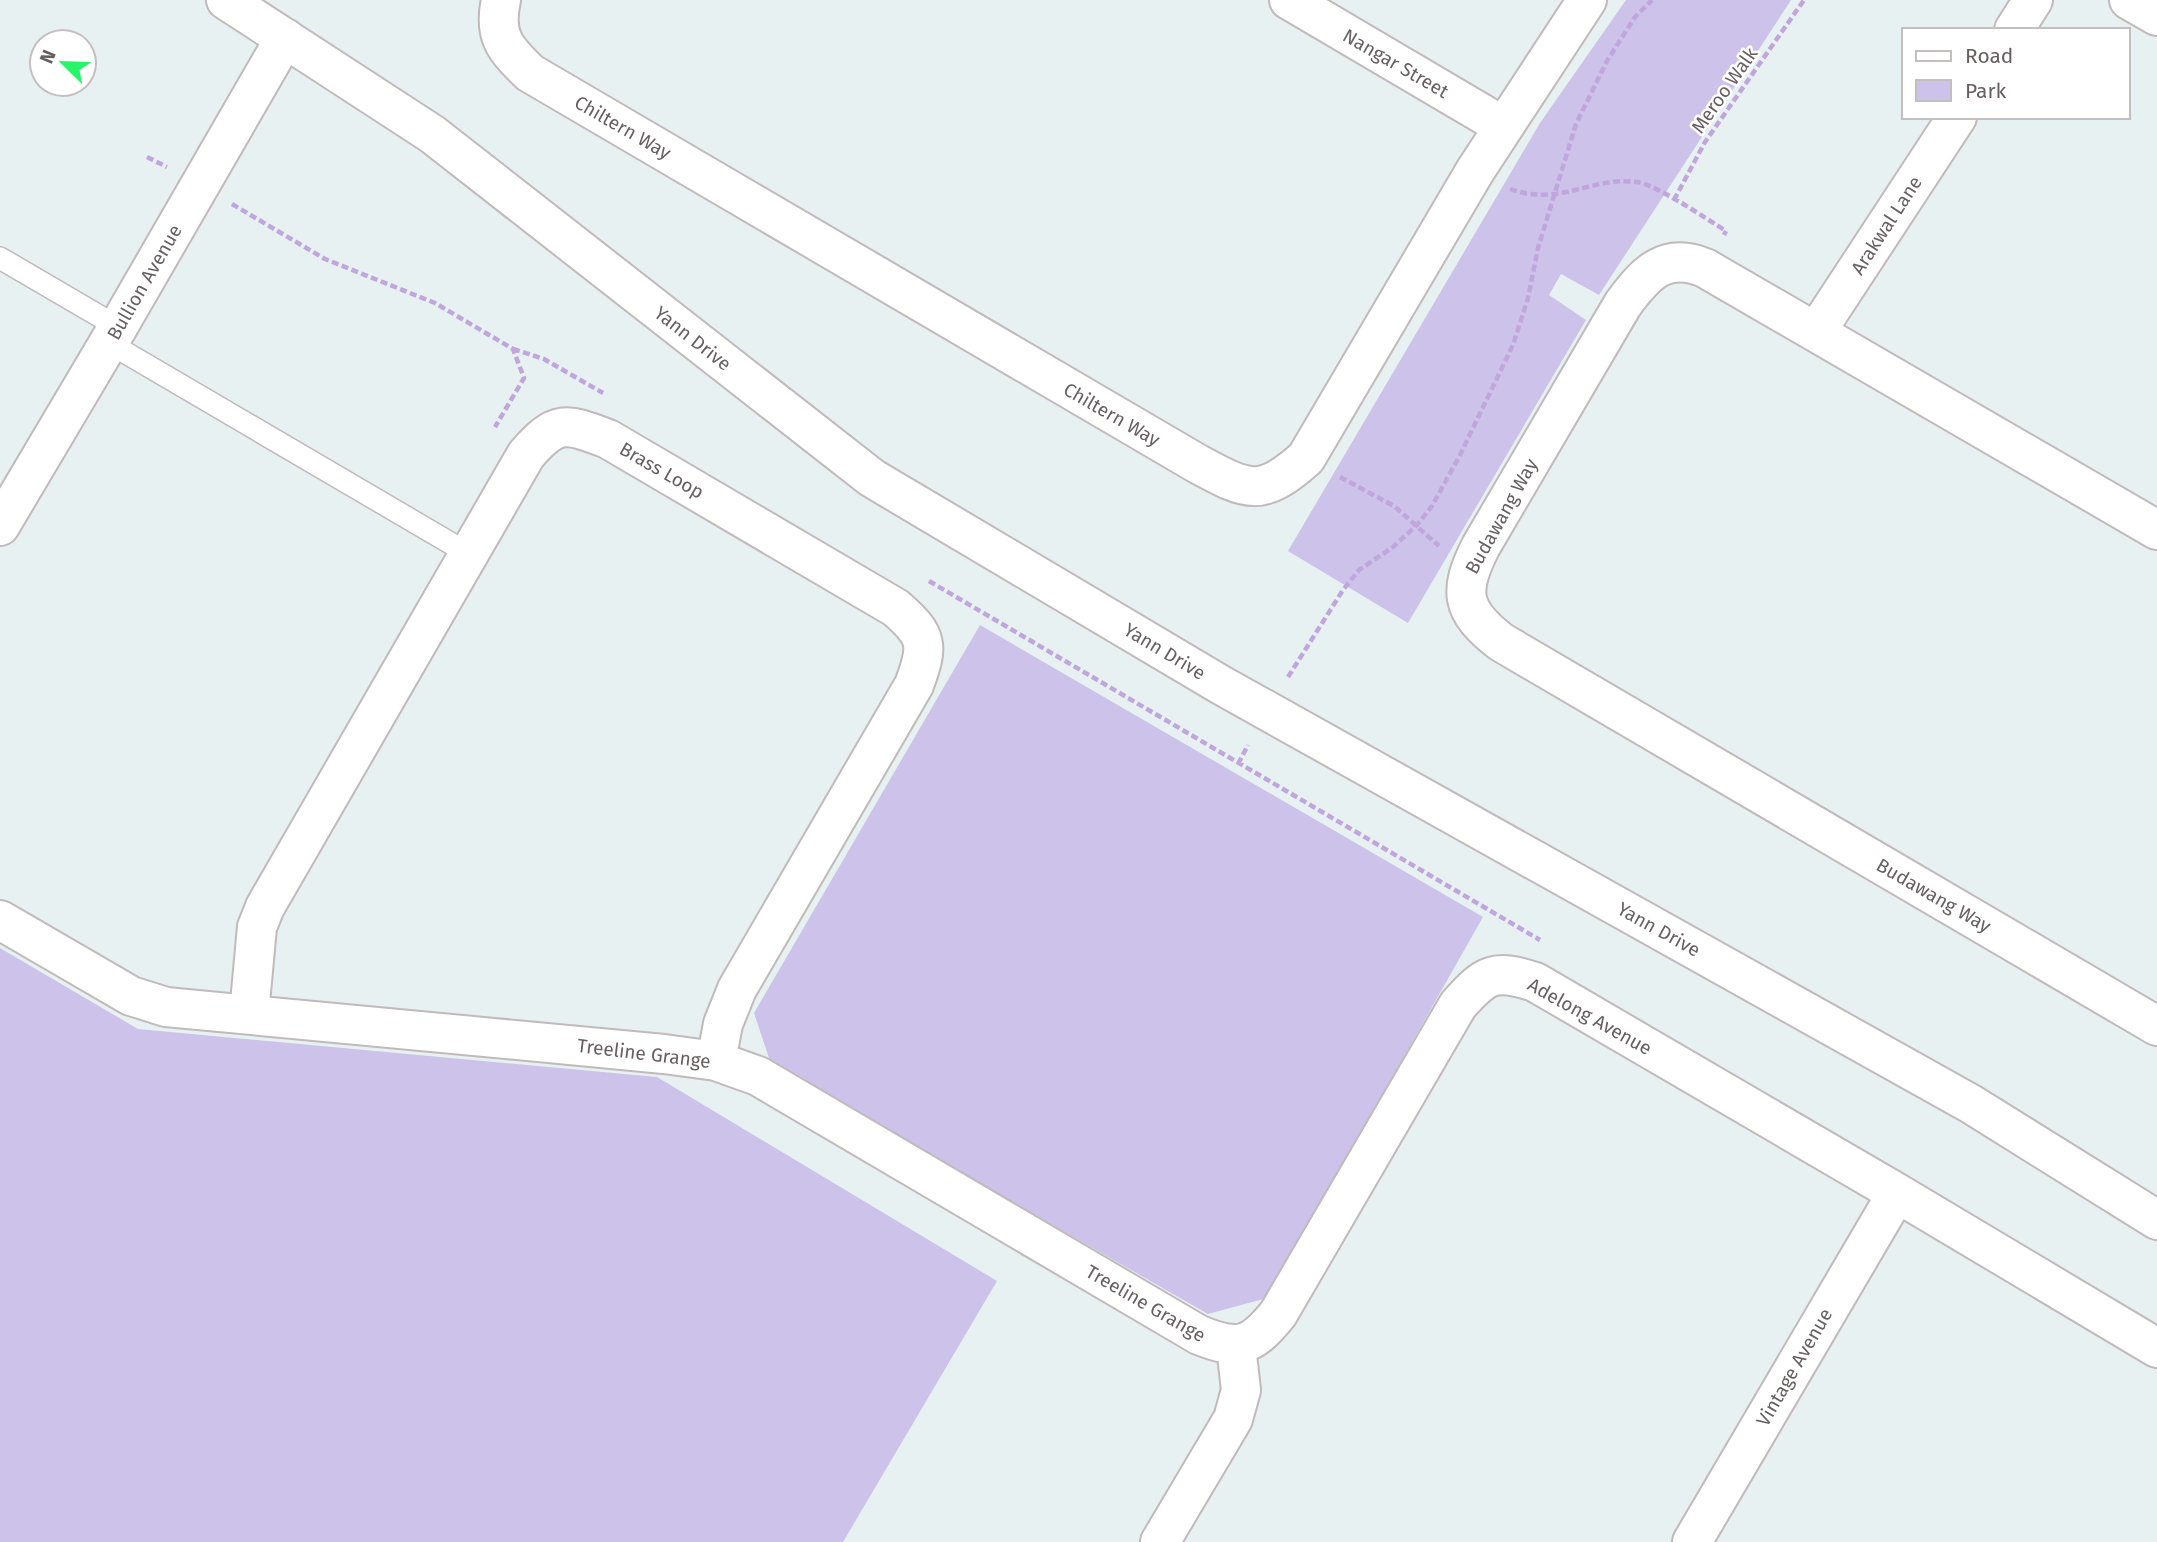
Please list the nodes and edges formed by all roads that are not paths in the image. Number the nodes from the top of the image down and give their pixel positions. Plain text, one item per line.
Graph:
1 (226, 0) edge
2 (500, 0) edge
3 (1289, 0) edge
4 (1587, 0) edge
5 (2034, 0) edge
6 (2129, 0) edge
7 (2157, 16) edge
8 (2015, 28) edge
9 (285, 38) junction
10 (1956, 119) edge
11 (1503, 126) junction
12 (0, 258) edge
13 (1816, 332) junction
14 (113, 335) junction
15 (0, 526) edge
16 (2157, 530) edge
17 (469, 554) junction
18 (0, 920) edge
19 (249, 1014) junction
20 (2157, 1026) edge
21 (716, 1061) junction
22 (1897, 1192) junction
23 (2157, 1220) edge
24 (1236, 1346) junction
25 (2157, 1349) edge
26 (1160, 1542) edge
27 (1692, 1542) edge

1 - 9 street, Yann Drive
2 - 11 street, Chiltern Way
3 - 11 street, Nangar Street
4 - 11 street, Chiltern Way
5 - 8 street
6 - 7 street
9 - 14 street, Bullion Avenue
9 - 23 street, Yann Drive
10 - 13 street, Arakwal Lane
12 - 14 lane
13 - 16 street, Budawang Way
13 - 20 street, Budawang Way
14 - 15 street, Bullion Avenue
14 - 17 lane
17 - 19 street, Brass Loop
17 - 21 street, Brass Loop
18 - 19 street, Treeline Grange
19 - 21 street, Treeline Grange
21 - 24 street, Treeline Grange
22 - 24 street, Adelong Avenue
22 - 25 street, Adelong Avenue
22 - 27 street, Vintage Avenue
24 - 26 street

